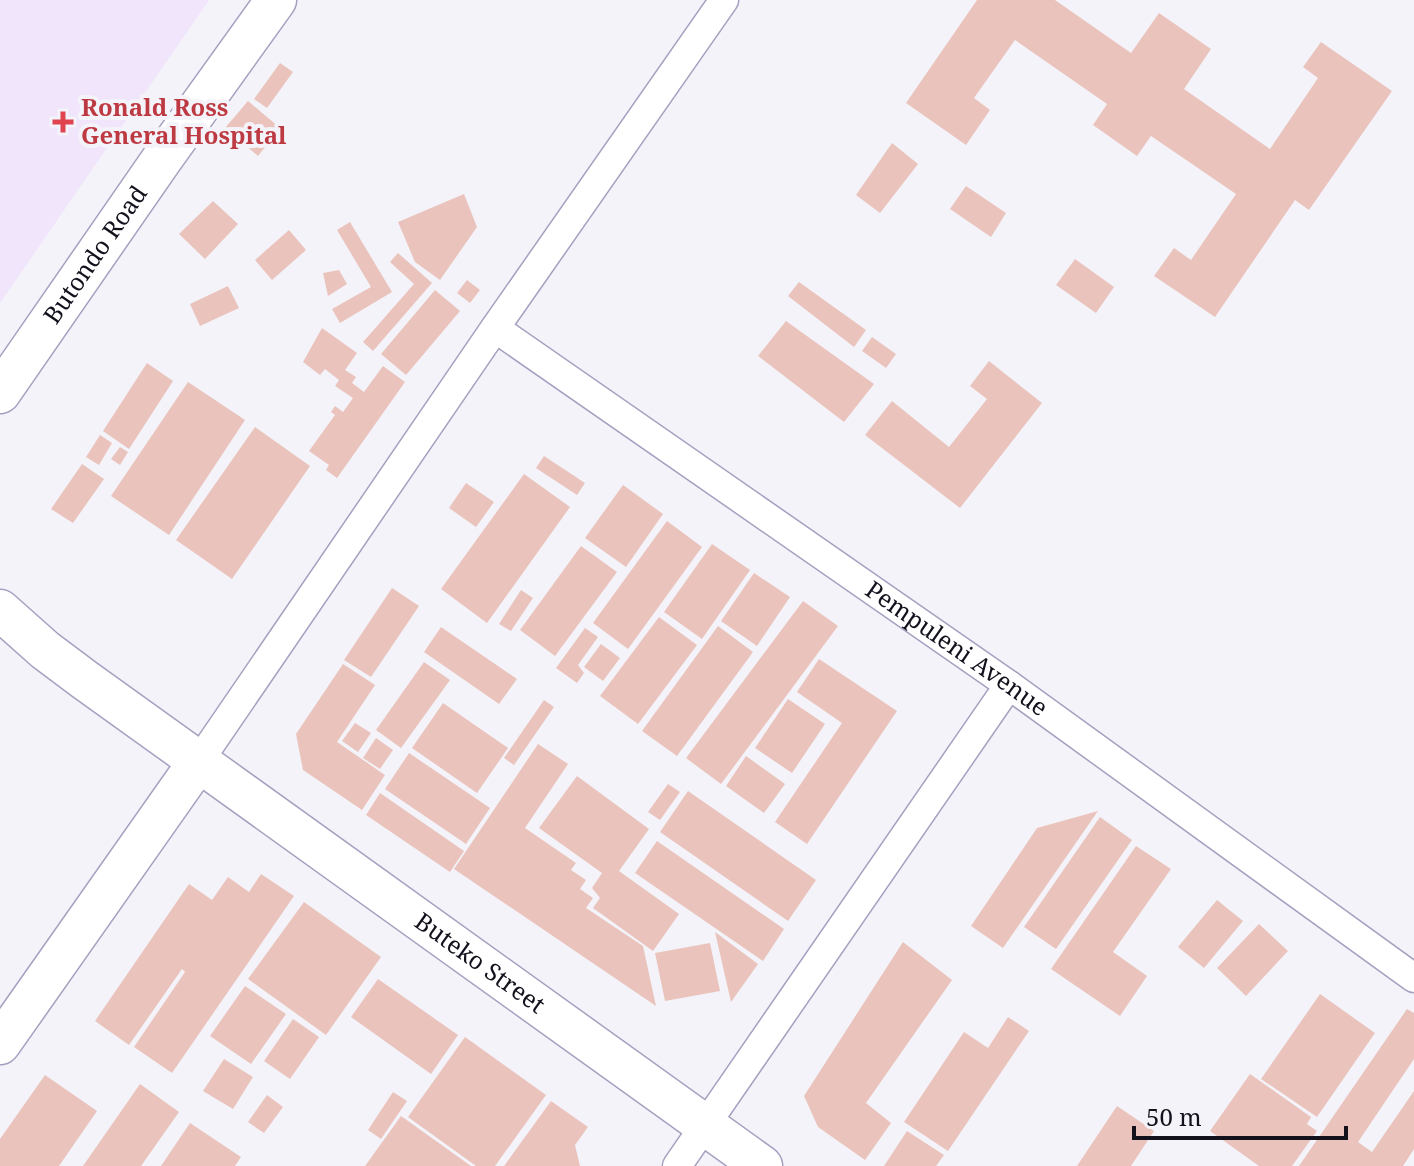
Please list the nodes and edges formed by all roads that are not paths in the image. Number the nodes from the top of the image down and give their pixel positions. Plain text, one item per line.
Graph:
1 (276, 0) edge
2 (724, 0) edge
3 (495, 328) junction
4 (0, 393) edge
5 (0, 610) edge
6 (1009, 685) junction
7 (199, 761) junction
8 (1414, 978) edge
9 (0, 1044) edge
10 (705, 1126) junction
11 (677, 1166) edge
12 (762, 1166) edge

1 - 4 street, Butondo Road
2 - 3 street
3 - 6 street, Pempuleni Avenue
3 - 7 street
5 - 7 street
6 - 8 street, Pempuleni Avenue
6 - 10 street
7 - 9 street
7 - 10 street, Buteko Street
10 - 11 street
10 - 12 street, Buteko Street

